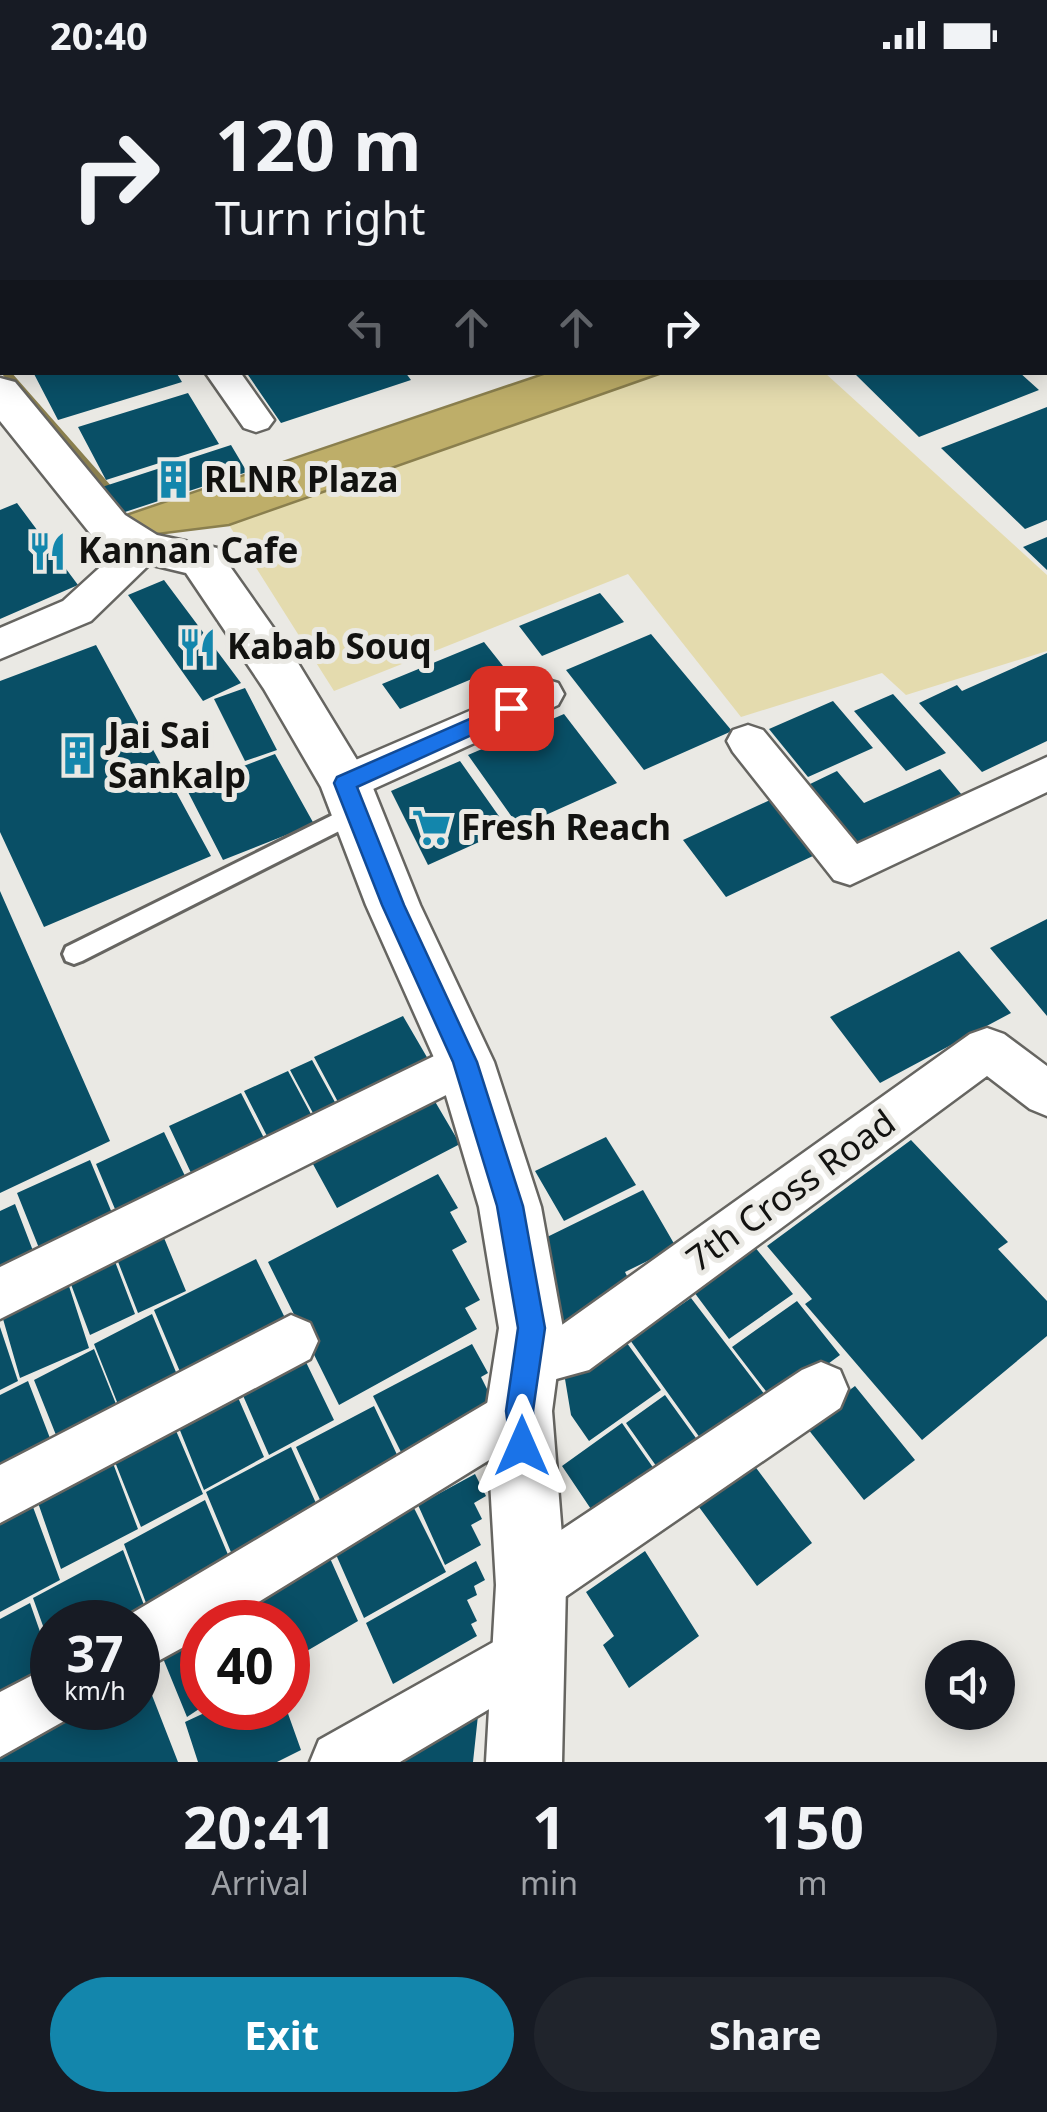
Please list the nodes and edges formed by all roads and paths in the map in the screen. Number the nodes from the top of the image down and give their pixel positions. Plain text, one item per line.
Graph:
1 (224, 375) edge
2 (0, 392) edge
3 (256, 420) dead end
4 (144, 548) junction
5 (0, 644) edge
6 (544, 694) dead end
7 (748, 741) dead end
8 (1047, 773) edge
9 (351, 798) junction
10 (74, 954) dead end
11 (465, 1062) junction
12 (1047, 1094) edge
13 (0, 1294) edge
14 (291, 1341) dead end
15 (523, 1386) junction
16 (821, 1389) dead end
17 (0, 1495) edge
18 (531, 1585) junction
19 (160, 1629) edge
20 (531, 1650) junction
21 (30, 1709) edge
22 (0, 1727) edge
23 (341, 1762) edge
24 (524, 1762) edge

1 - 3 street
2 - 4 street
4 - 5 street
4 - 9 street
6 - 9 street
7 - 8 street
9 - 10 lane
9 - 11 street
11 - 13 street
11 - 15 street
12 - 15 street, 7th Cross Road
14 - 17 street
15 - 18 street
15 - 19 street
16 - 18 street
18 - 20 street
20 - 23 street
20 - 24 street
21 - 22 street

